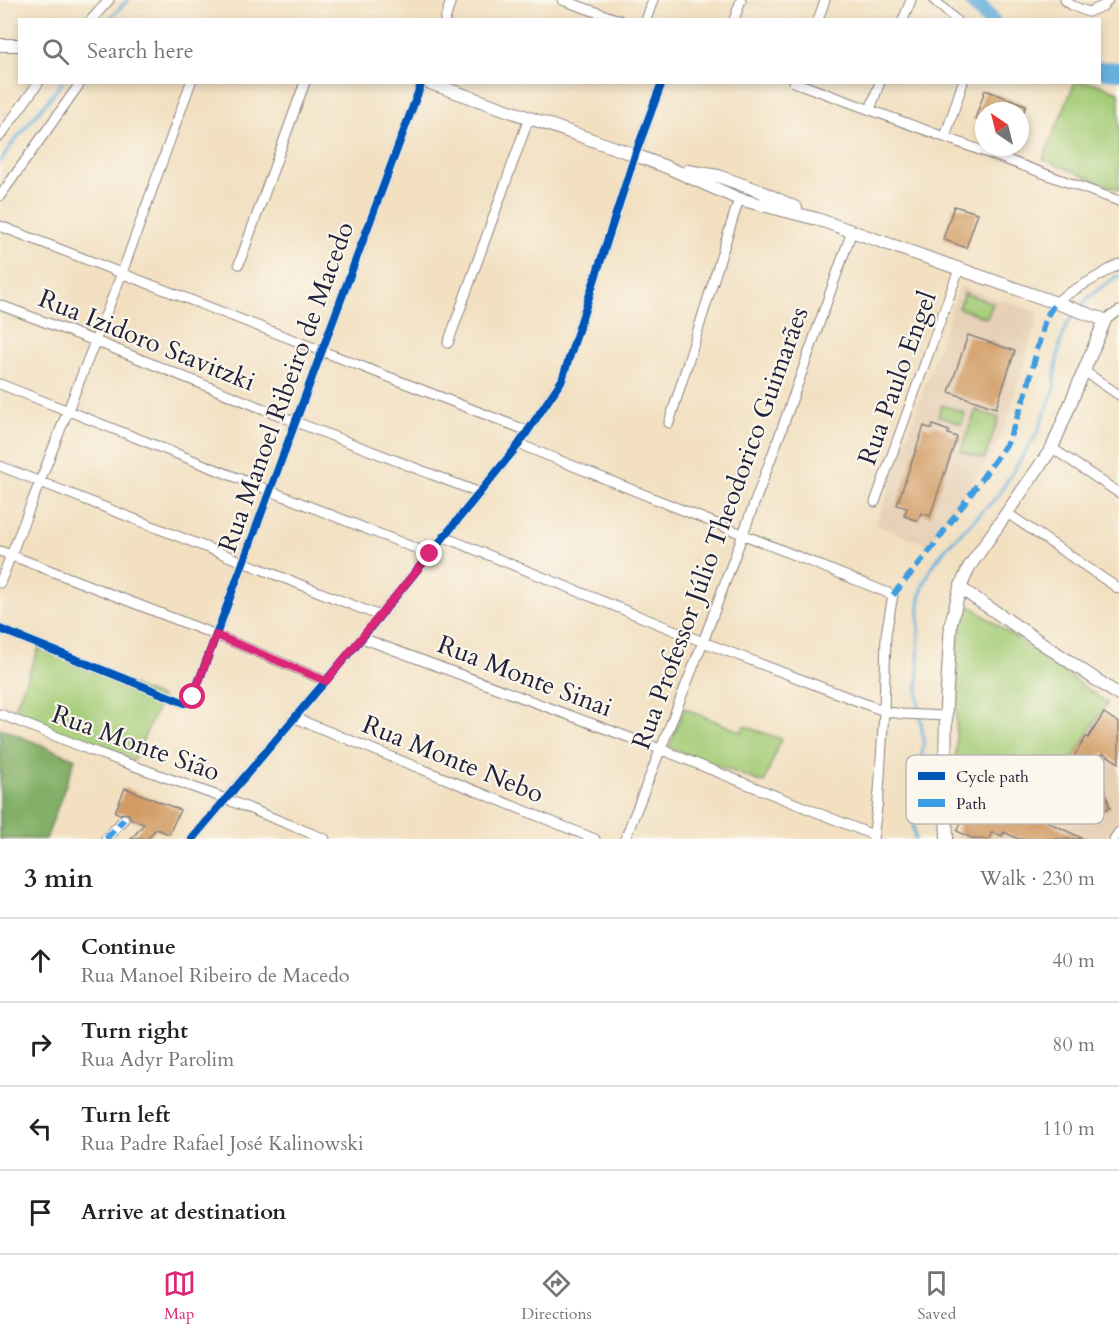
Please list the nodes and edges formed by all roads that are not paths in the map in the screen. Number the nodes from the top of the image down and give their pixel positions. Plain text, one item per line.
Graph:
1 (109, 0) edge
2 (451, 0) edge
3 (653, 0) edge
4 (741, 0) edge
5 (825, 0) edge
6 (911, 0) edge
7 (934, 0) edge
8 (1065, 0) edge
9 (568, 1) edge
10 (1105, 3) edge
11 (93, 18) edge
12 (445, 18) edge
13 (614, 18) edge
14 (647, 18) edge
15 (735, 18) edge
16 (819, 18) edge
17 (904, 18) edge
18 (954, 18) edge
19 (0, 45) edge
20 (18, 45) edge
21 (38, 84) edge
22 (80, 84) edge
23 (190, 84) edge
24 (304, 84) edge
25 (423, 84) edge
26 (430, 84) edge
27 (661, 84) edge
28 (797, 84) edge
29 (879, 84) edge
30 (962, 84) edge
31 (870, 110) junction
32 (529, 118) junction
33 (0, 136) edge
34 (945, 137) junction
35 (636, 155) junction
36 (669, 168) junction
37 (0, 196) edge
38 (739, 199) junction
39 (1119, 201) edge
40 (817, 219) junction
41 (0, 226) edge
42 (852, 231) junction
43 (239, 264) dead end
44 (1119, 264) edge
45 (958, 269) junction
46 (122, 273) junction
47 (1060, 304) junction
48 (0, 305) edge
49 (1119, 311) edge
50 (1104, 320) junction
51 (95, 340) junction
52 (448, 343) dead end
53 (322, 351) junction
54 (1084, 371) junction
55 (0, 384) edge
56 (1119, 395) edge
57 (68, 410) junction
58 (296, 422) junction
59 (669, 423) dead end
60 (528, 431) junction
61 (519, 444) junction
62 (1052, 447) junction
63 (0, 466) edge
64 (39, 482) junction
65 (270, 491) junction
66 (480, 493) junction
67 (1119, 493) edge
68 (875, 502) dead end
69 (1007, 513) junction
70 (742, 534) junction
71 (444, 537) junction
72 (0, 551) edge
73 (430, 554) junction
74 (11, 555) junction
75 (244, 561) junction
76 (0, 583) edge
77 (960, 588) junction
78 (1119, 590) edge
79 (380, 616) junction
80 (0, 629) edge
81 (216, 635) junction
82 (362, 638) junction
83 (703, 642) junction
84 (326, 681) junction
85 (1119, 695) edge
86 (885, 711) junction
87 (0, 714) edge
88 (939, 715) junction
89 (295, 718) junction
90 (660, 749) junction
91 (942, 755) edge
92 (226, 799) junction
93 (124, 819) dead end
94 (946, 824) edge
95 (1119, 832) edge
96 (873, 837) edge
97 (106, 839) edge
98 (192, 839) edge
99 (324, 839) edge
100 (595, 839) edge
101 (625, 839) edge
102 (947, 839) edge
103 (1114, 839) edge

1 - 11 street
2 - 12 street
3 - 14 street
4 - 15 street
5 - 16 street
6 - 17 street
7 - 18 street
8 - 10 street
9 - 13 street
19 - 20 street
21 - 33 street
22 - 37 street
23 - 46 street
24 - 43 street
25 - 53 street, Rua Manoel Ribeiro de Macedo
26 - 32 street
27 - 35 street
28 - 31 street
29 - 31 street
30 - 34 street
31 - 34 street
32 - 35 street
32 - 52 street
34 - 39 street
35 - 36 street
35 - 60 street
36 - 38 street
36 - 40 street
38 - 40 street
38 - 59 street
40 - 42 street
41 - 46 street
42 - 45 street
42 - 70 street, Rua Professor Júlio Theodorico Guimarães
44 - 47 street
45 - 47 street
45 - 68 street, Rua Paulo Engel
46 - 51 street
46 - 53 street
47 - 50 street
48 - 51 street, Rua Izidoro Stavitzki
49 - 50 street
50 - 54 street
51 - 57 street
51 - 58 street, Rua Izidoro Stavitzki
53 - 58 street, Rua Manoel Ribeiro de Macedo
53 - 60 street
54 - 56 street
54 - 62 street
55 - 57 street
57 - 64 street
57 - 65 street
58 - 65 street, Rua Manoel Ribeiro de Macedo
58 - 66 street, Rua Izidoro Stavitzki
60 - 61 street
61 - 66 street
61 - 70 street
62 - 67 street
62 - 69 street
63 - 64 street
64 - 74 street
64 - 75 street
65 - 73 street
65 - 75 street, Rua Manoel Ribeiro de Macedo
66 - 71 street
69 - 77 street
69 - 78 street
70 - 83 street, Rua Professor Júlio Theodorico Guimarães
70 - 86 street
71 - 73 street
71 - 83 street
72 - 74 street
73 - 79 street
74 - 76 street
74 - 81 street
75 - 79 street
75 - 81 street, Rua Manoel Ribeiro de Macedo
77 - 85 street
77 - 88 street
79 - 82 street
80 - 81 street, Rua Manoel Ribeiro de Macedo
81 - 84 street
82 - 84 street
82 - 90 street, Rua Monte Sinai
83 - 86 street
83 - 90 street, Rua Professor Júlio Theodorico Guimarães
84 - 89 street
86 - 88 street
86 - 96 street
87 - 92 street, Rua Monte Sião
88 - 91 street
89 - 92 street
89 - 100 street, Rua Monte Nebo
90 - 96 street, Rua Monte Sinai
90 - 101 street, Rua Professor Júlio Theodorico Guimarães
92 - 98 street
92 - 99 street, Rua Monte Sião
93 - 97 street
94 - 102 street
95 - 103 street

